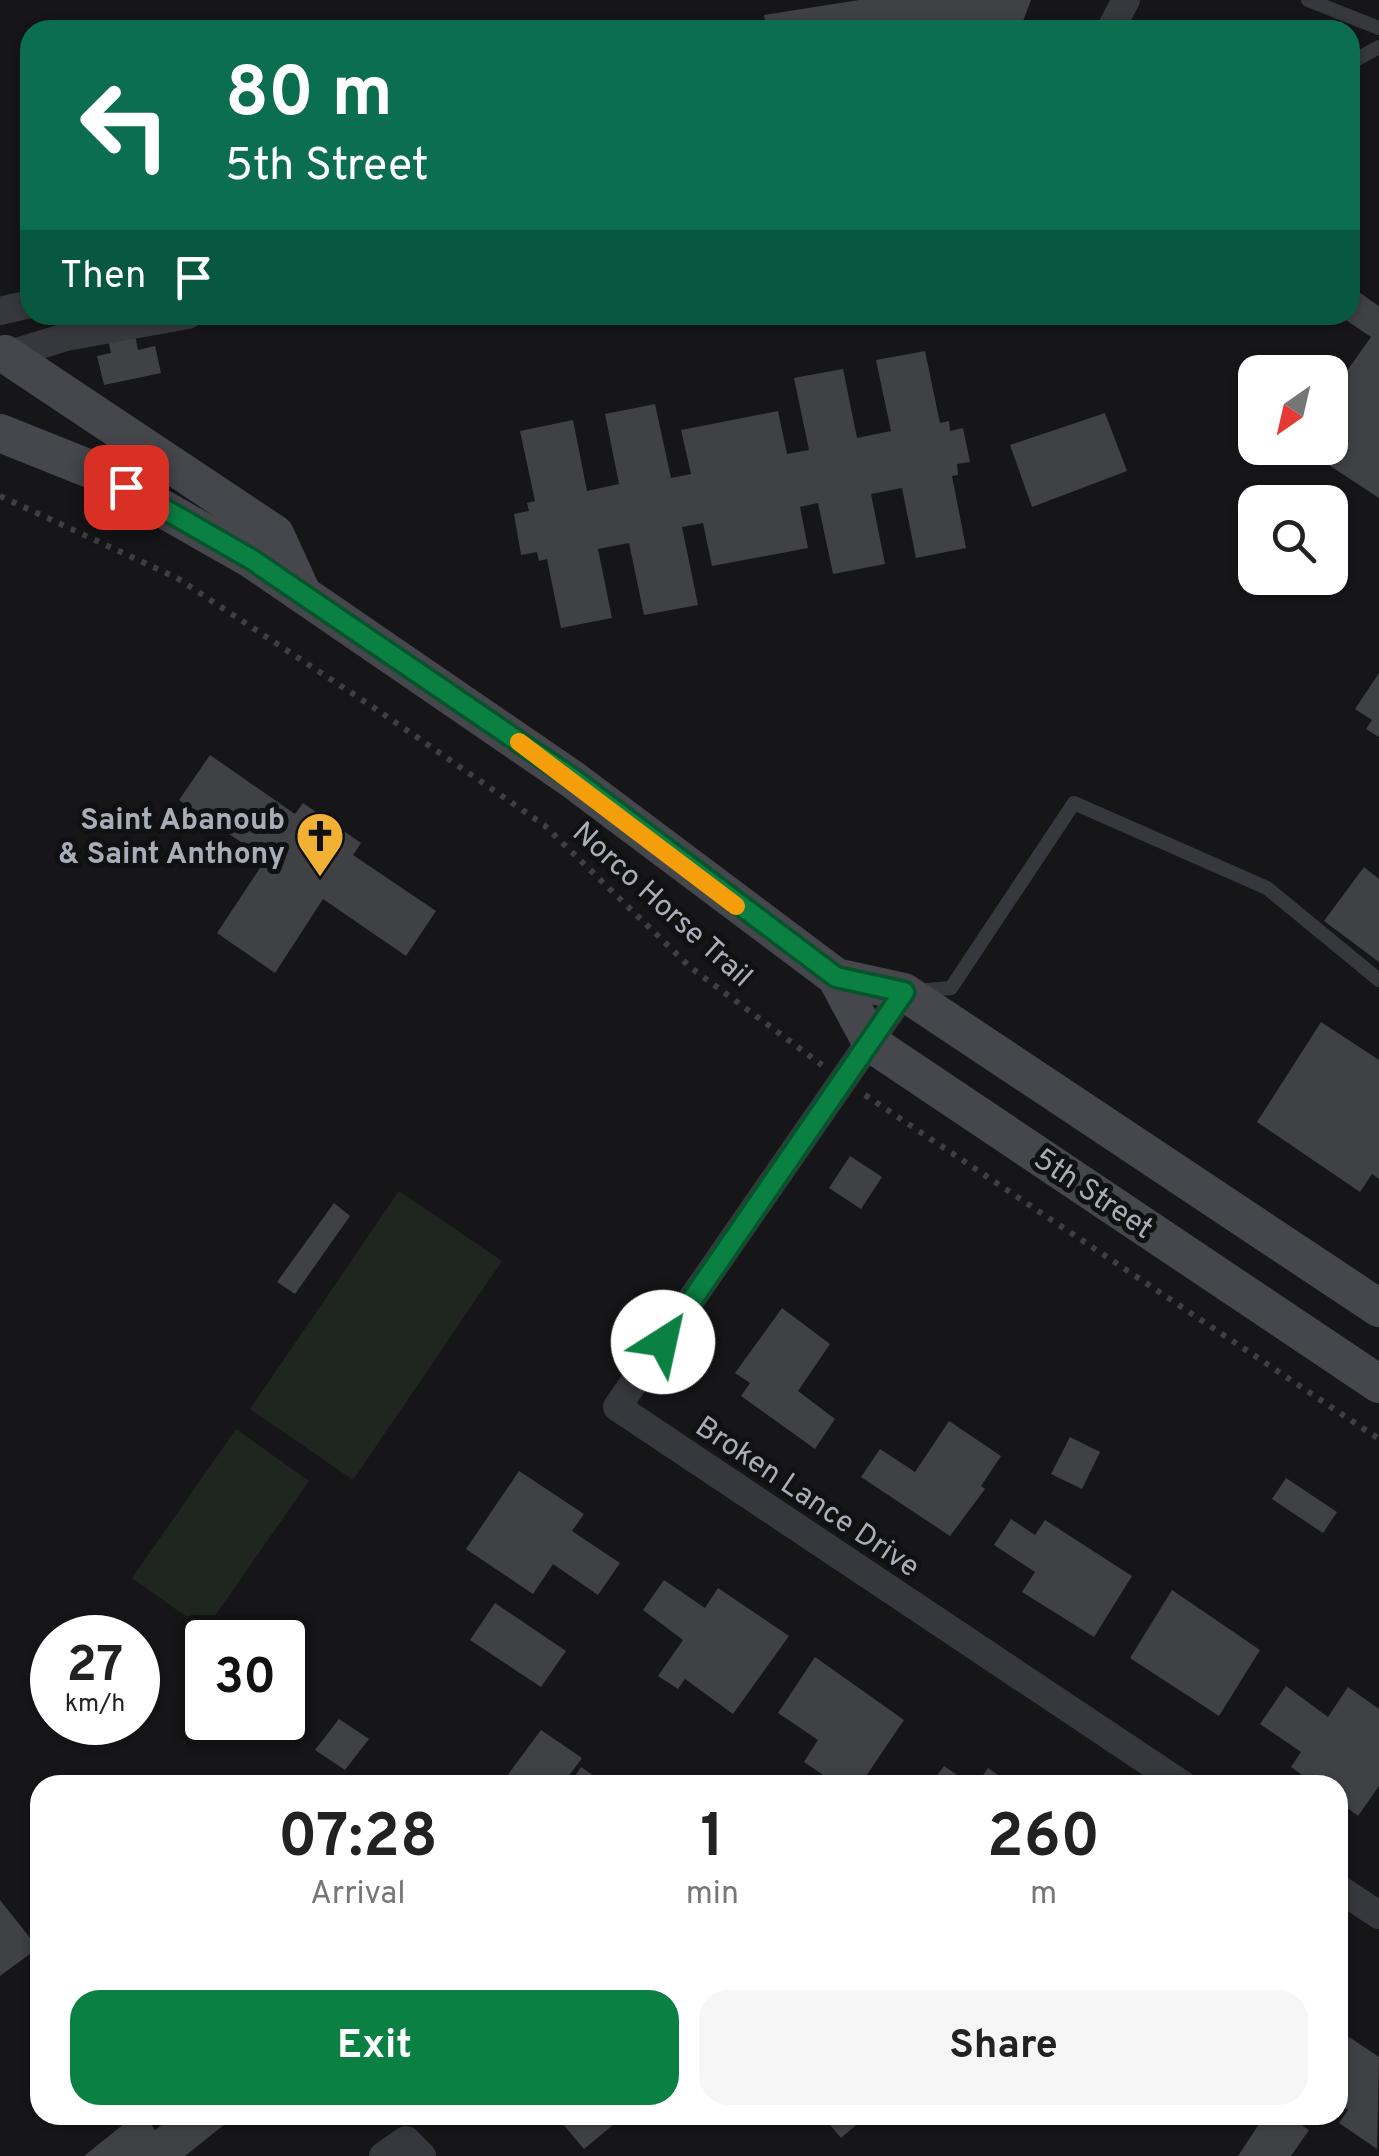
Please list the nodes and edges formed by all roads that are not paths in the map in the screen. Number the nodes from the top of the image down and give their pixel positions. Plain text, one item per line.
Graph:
1 (1308, 0) edge
2 (1359, 20) edge
3 (143, 325) edge
4 (3, 356) edge
5 (0, 433) edge
6 (302, 595) junction
7 (836, 977) junction
8 (1379, 980) edge
9 (904, 992) junction
10 (872, 1044) junction
11 (1379, 1308) edge
12 (1379, 1384) edge
13 (1169, 1775) edge
14 (1348, 1895) edge
15 (1379, 1916) edge

1 - 2 lane
3 - 4 street
4 - 6 street
5 - 6 street, 5th Street
6 - 7 street, 5th Street
7 - 9 street, 5th Street
7 - 10 street, 5th Street
8 - 9 lane
9 - 10 street, Broken Lance Drive
9 - 11 street, 5th Street
10 - 12 street, 5th Street
10 - 13 street, Broken Lance Drive
14 - 15 street

